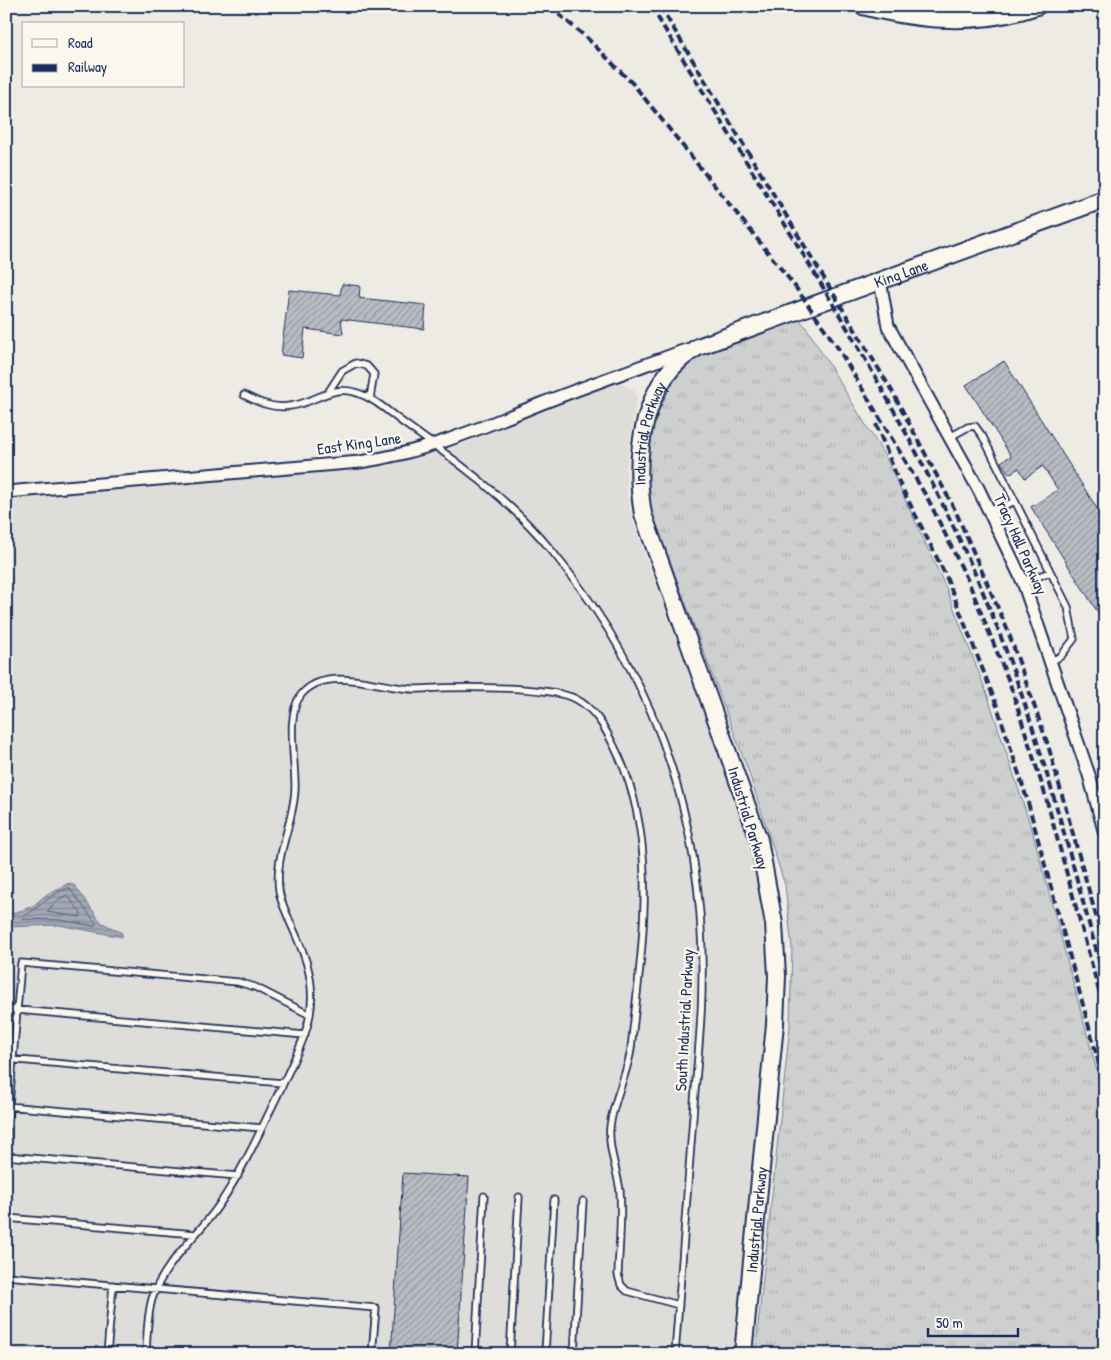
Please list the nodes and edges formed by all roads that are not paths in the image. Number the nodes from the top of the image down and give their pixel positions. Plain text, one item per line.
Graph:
1 (863, 6) edge
2 (1036, 6) edge
3 (1105, 199) edge
4 (880, 280) junction
5 (698, 347) junction
6 (329, 391) junction
7 (244, 395) dead end
8 (370, 398) junction
9 (950, 437) junction
10 (435, 445) junction
11 (6, 492) edge
12 (1014, 502) junction
13 (990, 512) junction
14 (1050, 572) junction
15 (1023, 582) junction
16 (1050, 662) junction
17 (1100, 795) edge
18 (1105, 834) edge
19 (6, 1009) edge
20 (17, 1010) junction
21 (310, 1015) junction
22 (305, 1035) junction
23 (10, 1059) edge
24 (283, 1083) junction
25 (8, 1106) edge
26 (262, 1128) junction
27 (6, 1141) edge
28 (6, 1156) edge
29 (238, 1176) junction
30 (484, 1196) dead end
31 (519, 1198) dead end
32 (554, 1200) dead end
33 (582, 1201) dead end
34 (6, 1218) edge
35 (195, 1234) junction
36 (6, 1276) edge
37 (112, 1285) junction
38 (156, 1289) junction
39 (679, 1305) junction
40 (107, 1354) edge
41 (146, 1354) edge
42 (372, 1354) edge
43 (476, 1354) edge
44 (510, 1354) edge
45 (545, 1354) edge
46 (574, 1354) edge
47 (675, 1354) edge
48 (743, 1354) edge

1 - 2 street
3 - 4 street, King Lane
4 - 5 street, King Lane
4 - 9 street, Tracy Hall Parkway
5 - 10 street, East King Lane
5 - 48 street, Industrial Parkway
6 - 7 lane
6 - 8 lane
6 - 8 lane
8 - 10 lane, South Industrial Parkway
9 - 12 lane
9 - 13 street, Tracy Hall Parkway
10 - 11 street, East King Lane
10 - 39 lane, South Industrial Parkway
12 - 13 lane
12 - 14 lane
13 - 15 street, Tracy Hall Parkway
14 - 15 lane
14 - 16 lane
15 - 16 street, Tracy Hall Parkway
16 - 17 street, Tracy Hall Parkway
17 - 18 street, Tracy Hall Parkway
19 - 20 lane
20 - 21 lane
20 - 22 lane
20 - 23 lane
21 - 22 lane
21 - 39 lane
22 - 24 lane
23 - 24 lane
23 - 25 lane
24 - 26 lane
25 - 26 lane
25 - 27 lane
26 - 29 lane
28 - 29 lane
29 - 35 lane
30 - 43 lane
31 - 44 lane
32 - 45 lane
33 - 46 lane
34 - 35 lane
35 - 38 lane
36 - 37 lane
37 - 38 lane
37 - 40 lane
38 - 41 lane
38 - 42 lane
39 - 47 lane, South Industrial Parkway

